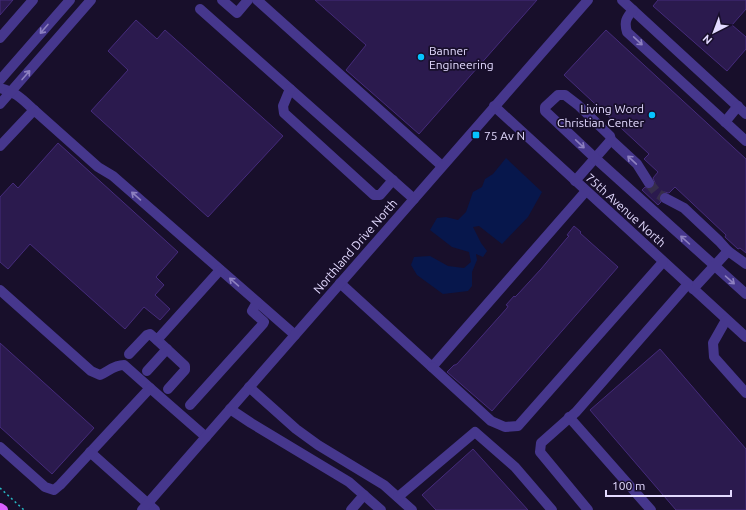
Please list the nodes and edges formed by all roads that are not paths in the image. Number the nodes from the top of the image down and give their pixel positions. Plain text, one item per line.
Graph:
1 (33, 0) edge
2 (70, 0) edge
3 (91, 0) edge
4 (222, 0) edge
5 (248, 0) edge
6 (257, 0) edge
7 (622, 0) edge
8 (586, 1) edge
9 (200, 8) dead end
10 (634, 10) junction
11 (0, 38) edge
12 (0, 80) edge
13 (0, 88) edge
14 (290, 89) junction
15 (11, 91) junction
16 (0, 104) edge
17 (494, 106) junction
18 (738, 106) junction
19 (34, 110) junction
20 (746, 114) edge
21 (725, 122) junction
22 (611, 140) junction
23 (746, 141) edge
24 (0, 146) edge
25 (595, 158) junction
26 (442, 166) junction
27 (393, 180) junction
28 (575, 181) junction
29 (649, 183) tunnel mouth
30 (586, 191) junction
31 (664, 198) tunnel mouth
32 (414, 199) junction
33 (728, 251) junction
34 (663, 262) junction
35 (746, 264) edge
36 (714, 266) junction
37 (220, 270) junction
38 (340, 283) junction
39 (691, 286) junction
40 (0, 290) edge
41 (746, 294) edge
42 (260, 305) junction
43 (726, 320) junction
44 (295, 335) junction
45 (743, 335) edge
46 (157, 340) junction
47 (167, 349) junction
48 (129, 354) dead end
49 (432, 367) junction
50 (147, 371) dead end
51 (249, 387) junction
52 (150, 388) junction
53 (168, 389) dead end
54 (746, 393) edge
55 (190, 405) dead end
56 (230, 409) junction
57 (569, 417) junction
58 (206, 437) junction
59 (0, 447) edge
60 (90, 452) junction
61 (364, 495) junction
62 (398, 498) junction
63 (0, 508) edge
64 (148, 508) edge
65 (2, 510) edge
66 (351, 510) edge
67 (381, 510) edge
68 (412, 510) edge
69 (552, 510) edge
70 (588, 510) edge
71 (651, 510) edge

1 - 11 street
2 -> 12 street
15 -> 3 street
4 - 5 street
6 - 26 street
7 - 10 street
8 - 17 street, Northland Drive North
9 - 14 street
10 - 18 street
10 -> 21 street
13 - 15 street
14 - 27 street
14 - 27 street
15 - 16 street
15 - 19 street
17 - 26 street, Northland Drive North
17 - 28 street, 75th Avenue North
18 - 20 street
18 - 21 street
19 - 24 street
37 -> 19 street
21 - 23 street
22 - 25 street
22 -> 25 street
29 -> 22 street
25 - 28 street
36 -> 25 street
26 - 32 street, Northland Drive North
27 - 32 street
28 - 30 street, 75th Avenue North
30 - 34 street, 75th Avenue North
30 - 49 street
31 - 33 street
32 - 38 street, Northland Drive North
33 - 35 street
33 - 36 street
34 - 39 street, 75th Avenue North
34 - 49 street
36 - 39 street
36 -> 41 street
42 -> 37 street
37 - 46 street
38 - 44 street, Northland Drive North
38 - 49 street
39 - 43 street, 75th Avenue North
39 - 57 street
40 - 52 street
42 - 44 street
42 - 55 street
43 - 45 street, 75th Avenue North
43 - 54 street
44 - 51 street, Northland Drive North
46 - 47 street
46 - 48 street
47 - 50 street
47 - 53 street
51 - 56 street, Northland Drive North
51 - 62 street
52 - 58 street
52 - 60 street
56 - 58 street, Northland Drive North
56 - 61 street
57 - 70 street
57 - 71 street
58 - 64 street, Northland Drive North
59 - 60 street
60 - 64 street
61 - 66 street
61 - 67 street
62 - 68 street
62 - 69 street
63 - 65 main road

